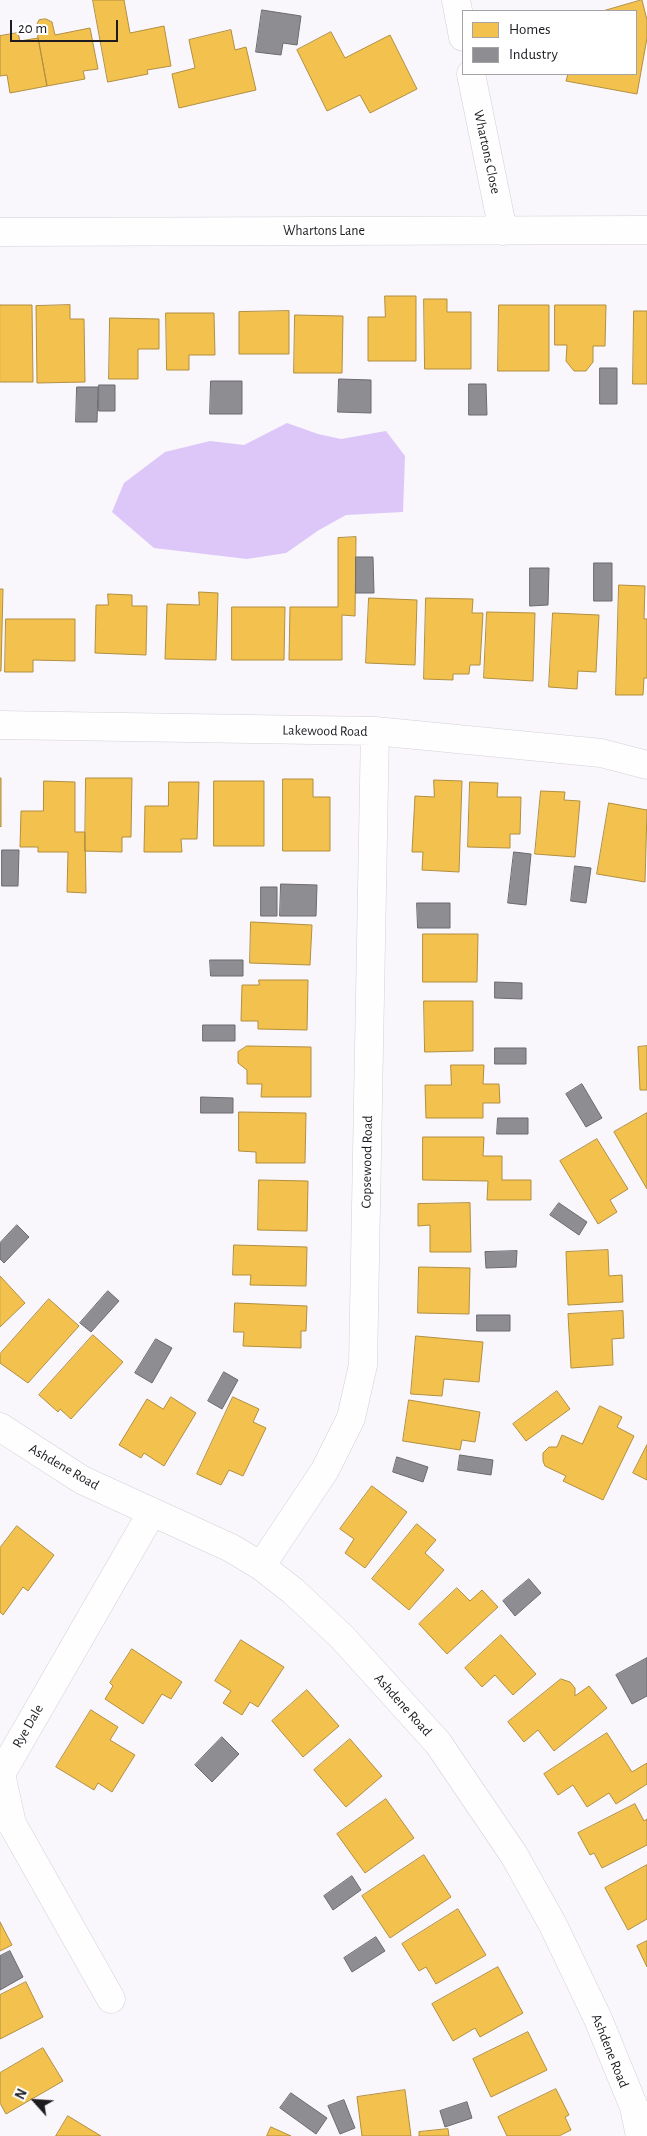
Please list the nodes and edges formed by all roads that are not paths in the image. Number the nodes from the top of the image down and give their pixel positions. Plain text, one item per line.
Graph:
1 (456, 0) edge
2 (462, 32) edge
3 (471, 75) edge
4 (647, 230) edge
5 (503, 231) junction
6 (0, 232) edge
7 (0, 725) edge
8 (375, 731) junction
9 (647, 765) edge
10 (0, 1427) edge
11 (152, 1512) junction
12 (260, 1566) junction
13 (111, 1999) dead end
14 (640, 2136) edge

1 - 2 street
3 - 5 street, Whartons Close
4 - 5 street, Whartons Lane
5 - 6 street, Whartons Lane
7 - 8 street, Lakewood Road
8 - 9 street, Lakewood Road
8 - 12 street, Copsewood Road
10 - 11 street, Ashdene Road
11 - 12 street, Ashdene Road
11 - 13 street, Rye Dale
12 - 14 street, Ashdene Road

